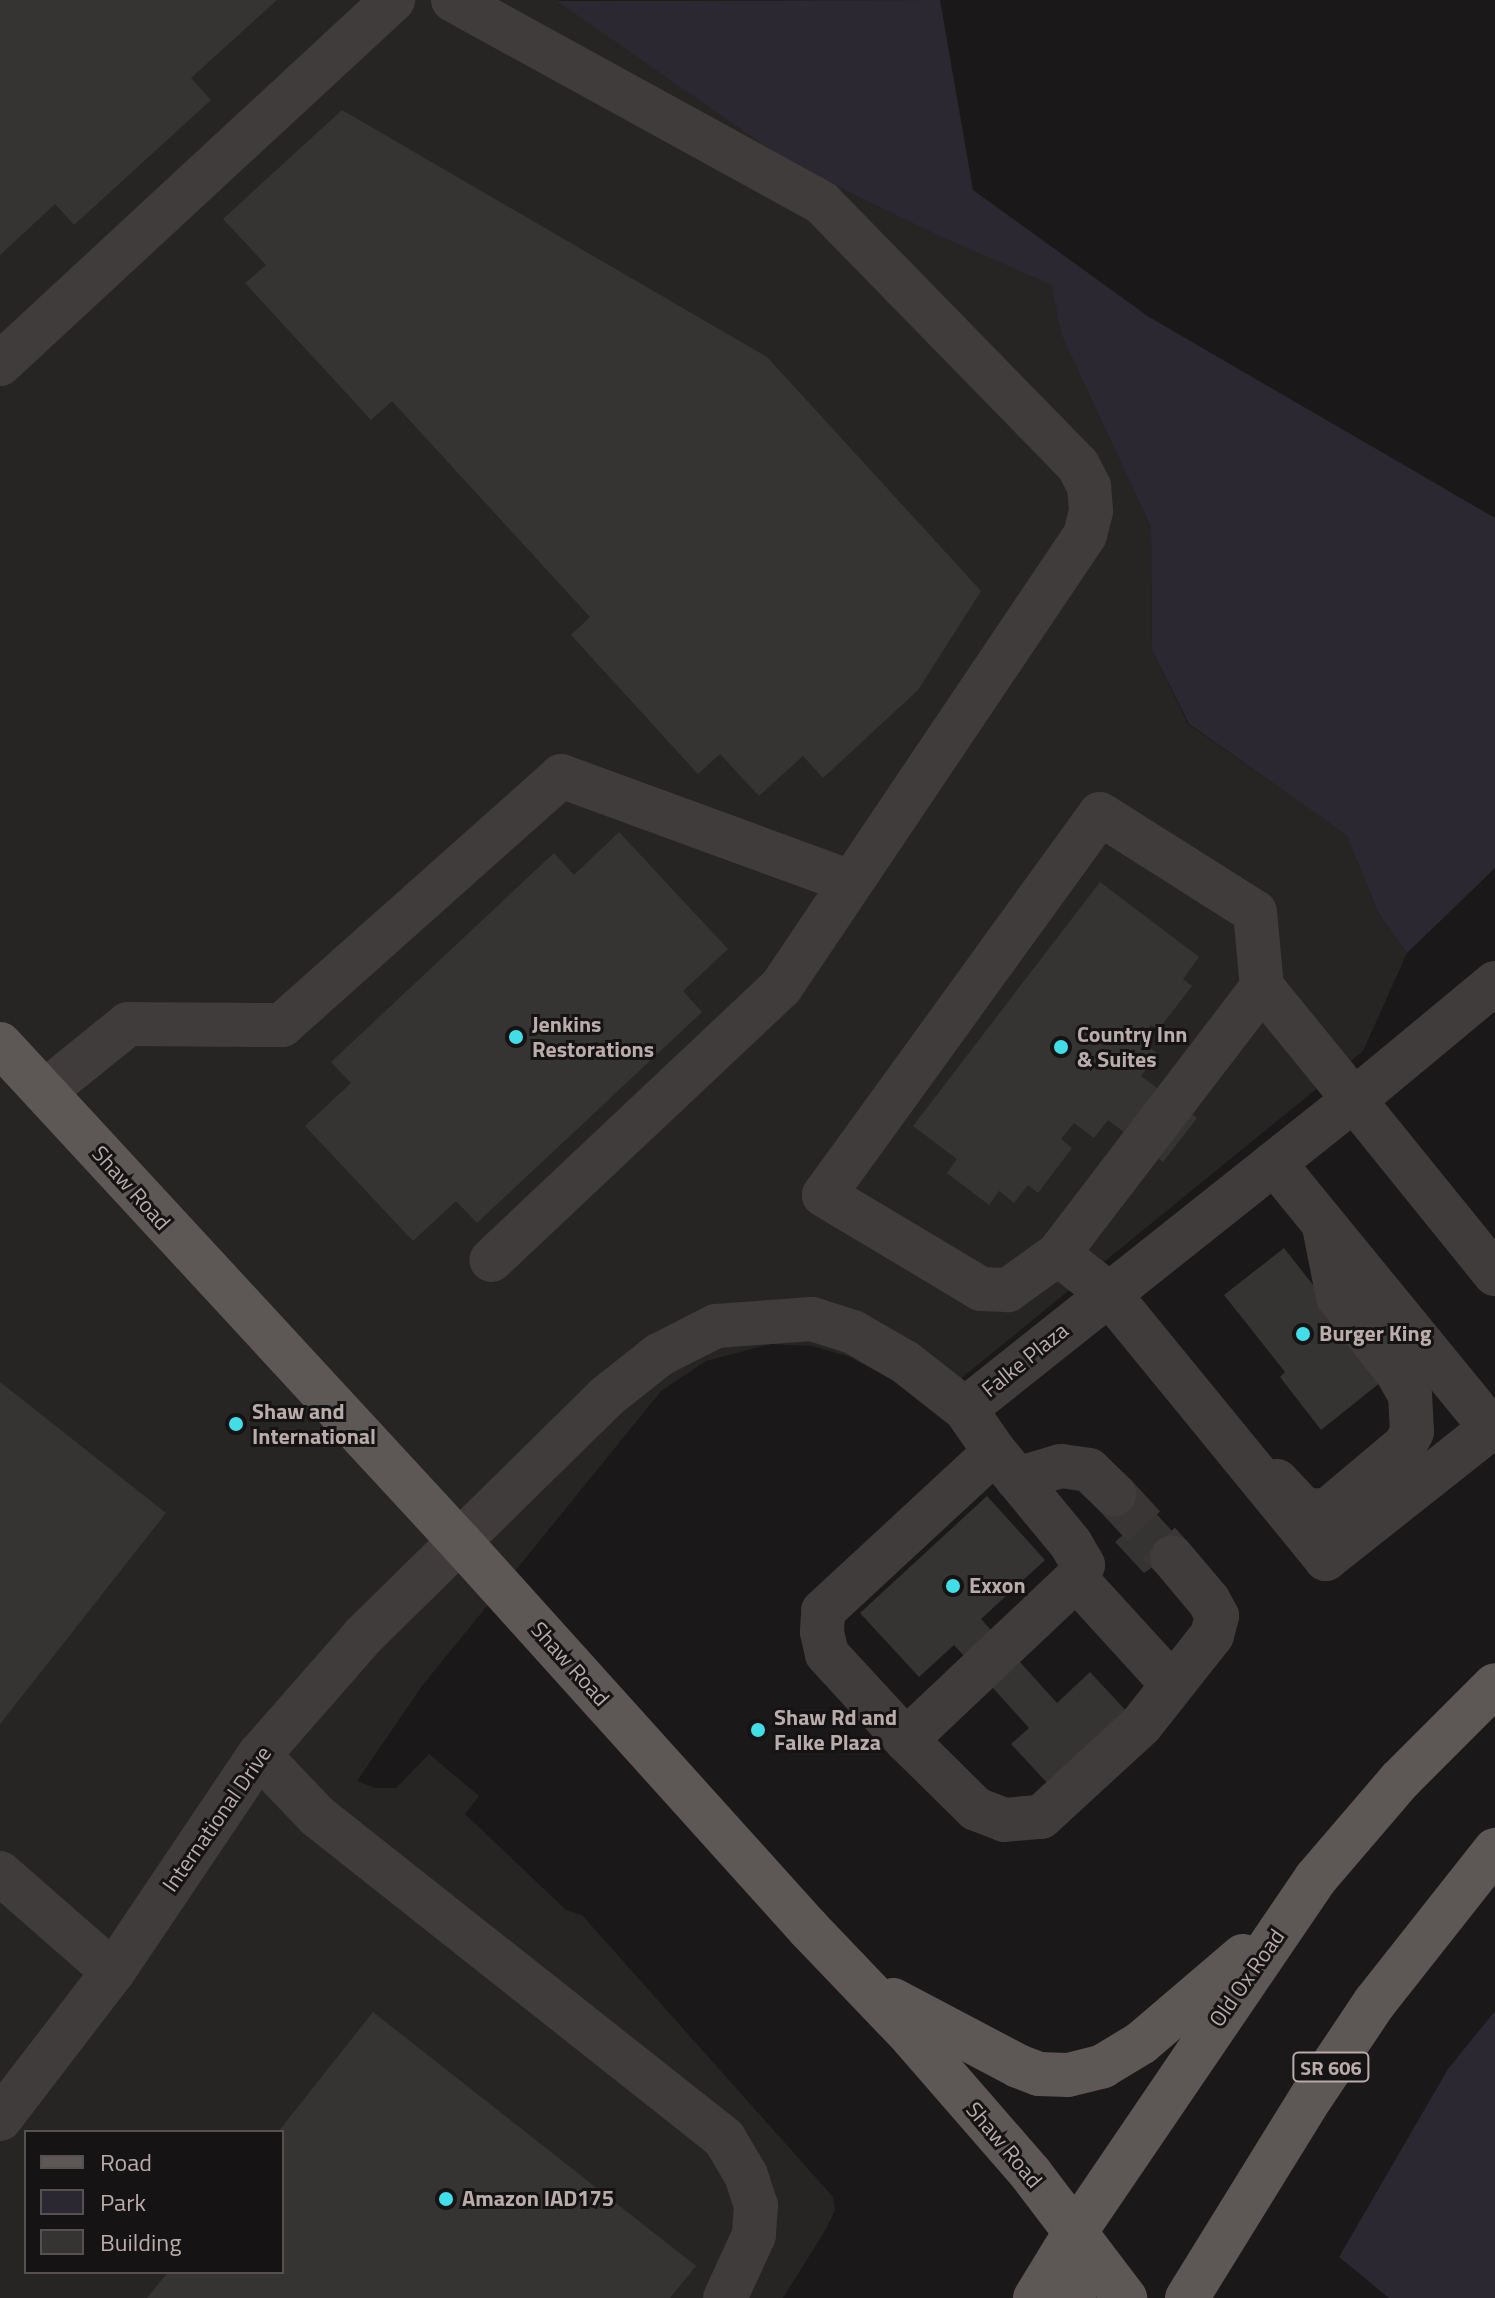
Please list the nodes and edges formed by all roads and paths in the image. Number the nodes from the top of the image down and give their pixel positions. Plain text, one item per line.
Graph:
1 (393, 0) edge
2 (453, 0) edge
3 (0, 364) edge
4 (851, 882) junction
5 (1495, 983) edge
6 (1262, 987) junction
7 (0, 1044) edge
8 (44, 1092) junction
9 (1354, 1100) junction
10 (1274, 1163) junction
11 (1324, 1223) junction
12 (1058, 1254) junction
13 (491, 1260) dead end
14 (1495, 1274) edge
15 (1108, 1293) junction
16 (1186, 1388) junction
17 (965, 1409) junction
18 (1006, 1465) junction
19 (1114, 1494) tunnel mouth
20 (461, 1543) junction
21 (1172, 1557) tunnel mouth
22 (1076, 1579) junction
23 (1172, 1684) junction
24 (1495, 1685) edge
25 (906, 1740) junction
26 (259, 1755) junction
27 (1495, 1850) edge
28 (0, 1873) edge
29 (1290, 1916) junction
30 (113, 1972) junction
31 (860, 1983) junction
32 (0, 2119) edge
33 (1074, 2234) junction
34 (725, 2298) edge
35 (1035, 2298) edge
36 (1074, 2298) edge
37 (1125, 2298) edge
38 (1187, 2298) edge

1 - 3 street
2 - 4 street
4 - 8 street
4 - 13 street
5 - 9 street, Falke Plaza
6 - 9 street
6 - 12 street
6 - 12 street
7 - 8 main road, Shaw Road
8 - 20 main road, Shaw Road
9 - 10 street, Falke Plaza
9 - 14 street
10 - 11 street
10 - 15 street, Falke Plaza
11 - 16 street
11 - 16 street
12 - 15 street
15 - 16 street
15 - 17 street, Falke Plaza
17 - 18 street
17 - 20 street, Falke Plaza
18 - 19 street
18 - 22 street
18 - 25 street
20 - 26 street, International Drive
20 - 31 main road, Shaw Road
21 - 23 street
22 - 23 street
22 - 25 street
23 - 25 street
24 - 29 main road, Old Ox Road
26 - 30 street, International Drive
26 - 34 street
27 - 38 main road, SR 606
28 - 30 street
29 - 31 main road
29 - 33 main road, Old Ox Road
30 - 32 street, International Drive
31 - 33 main road, Shaw Road
33 - 35 main road, Old Ox Road
33 - 36 main road
33 - 37 main road, Shaw Road

